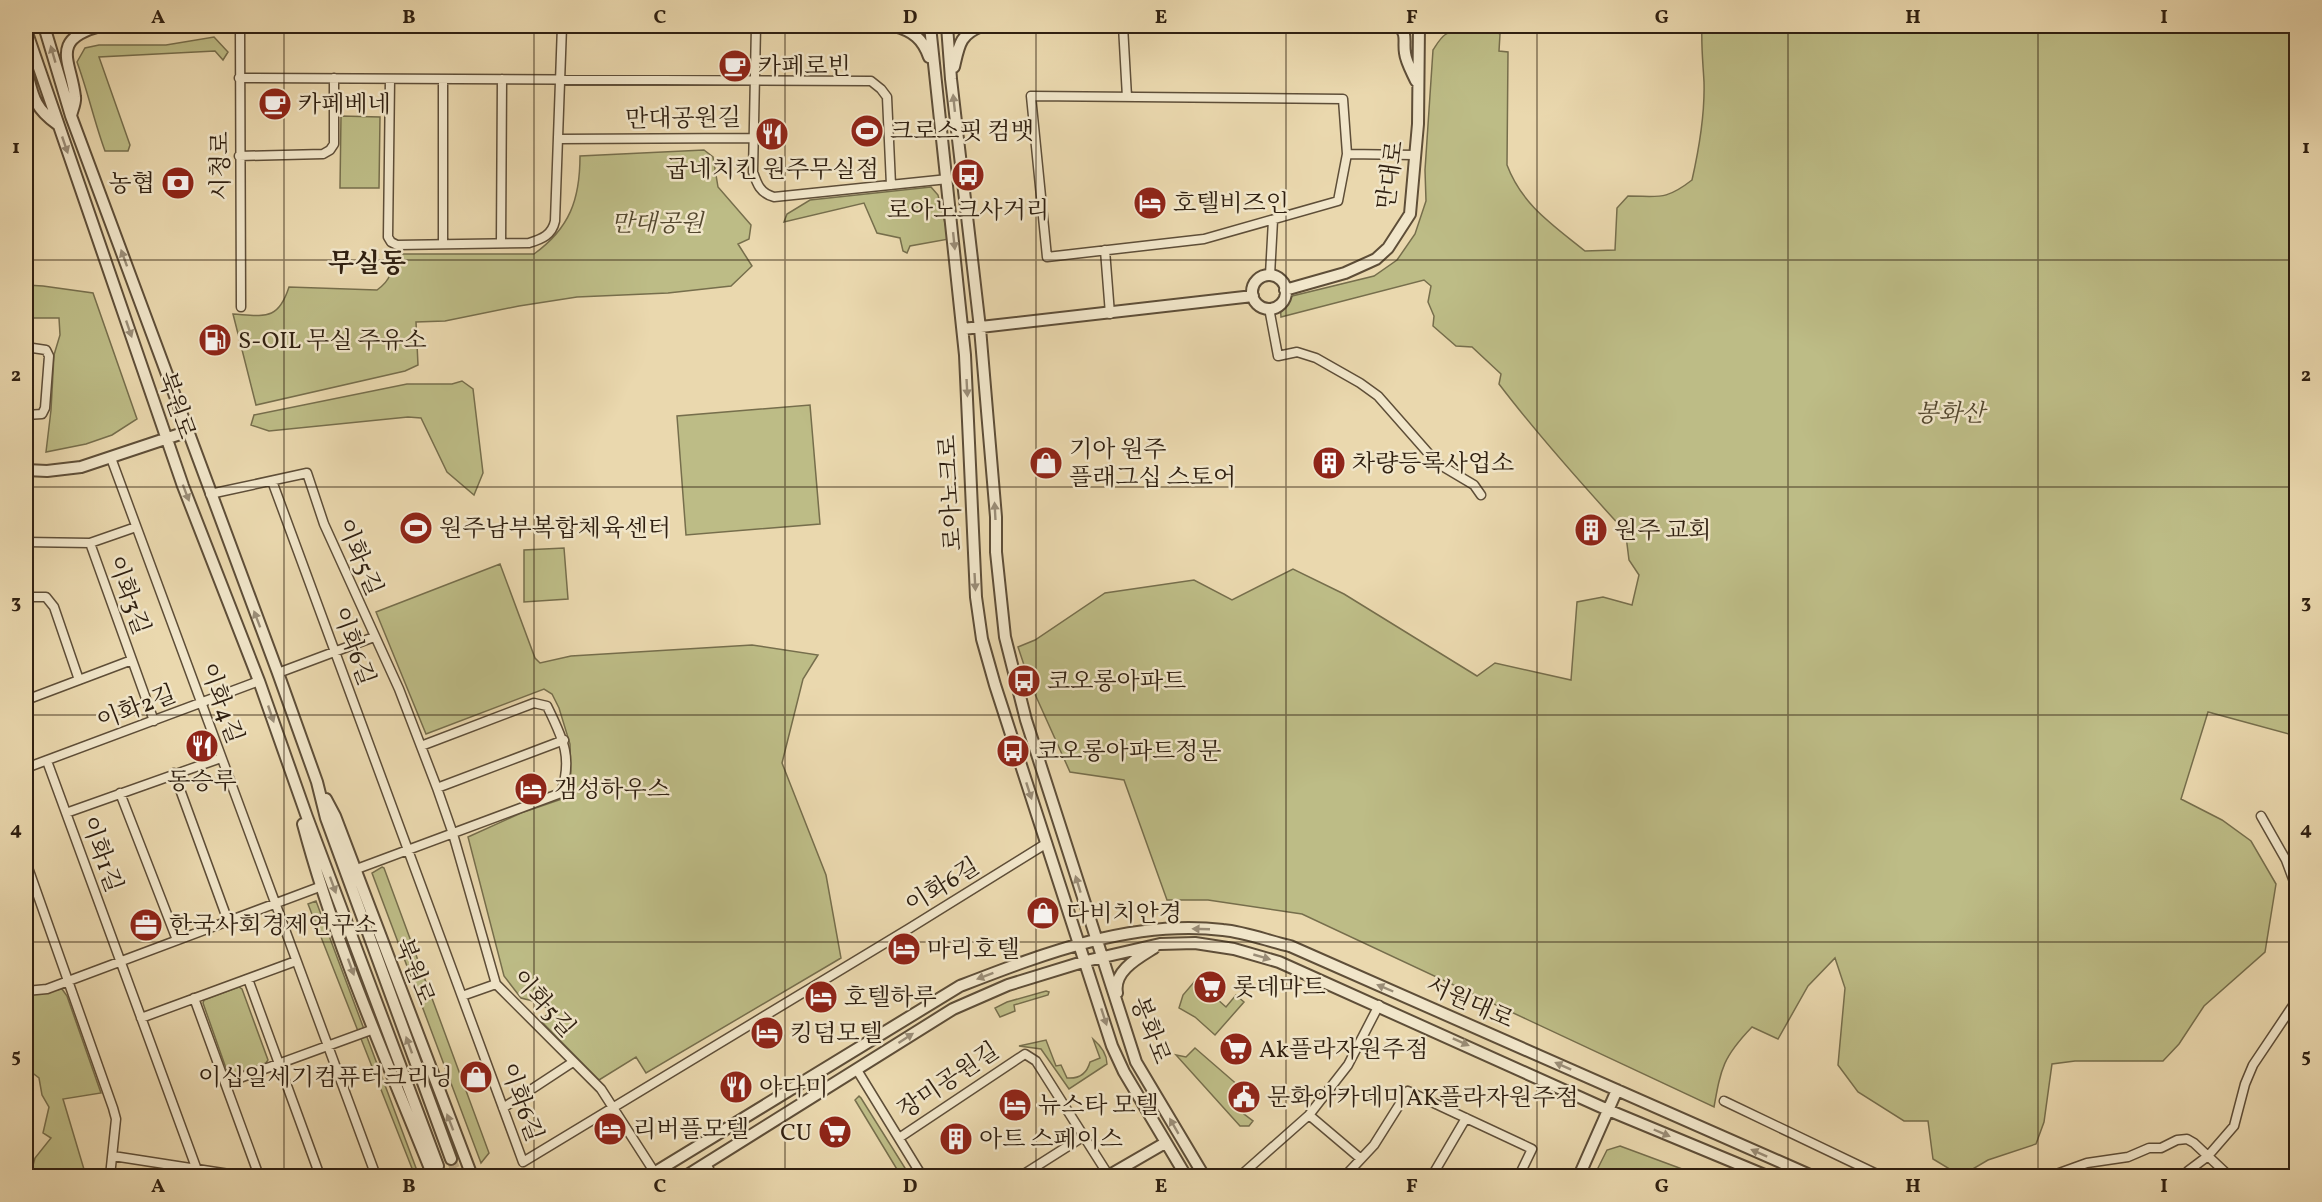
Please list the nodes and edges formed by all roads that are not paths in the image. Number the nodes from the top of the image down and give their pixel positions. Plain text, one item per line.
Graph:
1 (44, 26) edge
2 (100, 26) edge
3 (240, 26) edge
4 (562, 26) edge
5 (756, 26) edge
6 (894, 26) edge
7 (930, 26) edge
8 (947, 26) edge
9 (982, 26) edge
10 (1123, 26) edge
11 (1398, 26) edge
12 (1419, 26) edge
13 (26, 30) edge
14 (26, 69) edge
15 (239, 78) junction
16 (334, 78) junction
17 (390, 79) junction
18 (443, 79) junction
19 (502, 79) junction
20 (937, 79) junction
21 (951, 79) junction
22 (559, 80) junction
23 (754, 80) junction
24 (1418, 87) junction
25 (1127, 97) junction
26 (70, 116) junction
27 (58, 124) junction
28 (753, 138) junction
29 (558, 139) junction
30 (1347, 154) junction
31 (1415, 154) junction
32 (239, 156) junction
33 (948, 179) junction
34 (891, 185) junction
35 (1273, 220) junction
36 (501, 243) junction
37 (443, 244) junction
38 (1105, 250) junction
39 (1270, 275) junction
40 (1285, 290) junction
41 (1253, 296) junction
42 (241, 307) dead end
43 (1269, 308) junction
44 (1110, 314) junction
45 (980, 328) junction
46 (963, 329) junction
47 (26, 347) edge
48 (26, 415) edge
49 (189, 431) junction
50 (166, 437) junction
51 (111, 458) junction
52 (26, 470) edge
53 (272, 481) junction
54 (210, 494) junction
55 (1481, 495) dead end
56 (136, 527) junction
57 (26, 542) edge
58 (90, 543) junction
59 (26, 597) edge
60 (374, 637) junction
61 (335, 651) junction
62 (132, 660) junction
63 (278, 673) junction
64 (79, 680) junction
65 (260, 681) junction
66 (26, 700) edge
67 (201, 703) junction
68 (1026, 720) junction
69 (154, 721) junction
70 (1009, 728) junction
71 (564, 740) junction
72 (420, 746) junction
73 (221, 758) junction
74 (47, 761) junction
75 (26, 768) edge
76 (174, 773) junction
77 (317, 782) junction
78 (437, 788) junction
79 (298, 791) junction
80 (120, 794) junction
81 (66, 813) junction
82 (2261, 816) dead end
83 (453, 834) junction
84 (1047, 843) junction
85 (408, 850) junction
86 (26, 862) edge
87 (354, 870) junction
88 (322, 886) junction
89 (2296, 887) edge
90 (275, 904) junction
91 (228, 921) junction
92 (177, 940) junction
93 (1096, 940) junction
94 (1160, 944) junction
95 (1080, 945) junction
96 (1102, 957) junction
97 (1086, 961) junction
98 (120, 962) junction
99 (296, 962) junction
100 (248, 979) junction
101 (69, 981) junction
102 (496, 984) junction
103 (26, 991) edge
104 (462, 996) junction
105 (194, 998) junction
106 (2296, 1001) edge
107 (1378, 1005) junction
108 (1121, 1014) junction
109 (141, 1018) junction
110 (374, 1029) junction
111 (327, 1046) junction
112 (573, 1062) junction
113 (279, 1064) junction
114 (857, 1070) junction
115 (226, 1083) junction
116 (1617, 1090) junction
117 (1724, 1101) dead end
118 (614, 1106) junction
119 (503, 1108) junction
120 (1608, 1110) junction
121 (1309, 1115) junction
122 (1466, 1118) junction
123 (1084, 1136) junction
124 (899, 1138) junction
125 (1165, 1143) junction
126 (696, 1148) junction
127 (113, 1156) junction
128 (2208, 1156) junction
129 (451, 1159) tunnel mouth
130 (1360, 1159) junction
131 (466, 1164) junction
132 (706, 1164) junction
133 (438, 1166) tunnel mouth
134 (197, 1170) junction
135 (652, 1174) edge
136 (110, 1176) edge
137 (242, 1176) edge
138 (260, 1176) edge
139 (320, 1176) edge
140 (376, 1176) edge
141 (433, 1176) tunnel mouth
142 (462, 1176) edge
143 (472, 1176) edge
144 (686, 1176) edge
145 (713, 1176) edge
146 (922, 1176) edge
147 (1021, 1176) edge
148 (1109, 1176) edge
149 (1186, 1176) edge
150 (1204, 1176) edge
151 (1239, 1176) edge
152 (1345, 1176) edge
153 (1432, 1176) edge
154 (1519, 1176) edge
155 (1579, 1176) edge
156 (1767, 1176) edge
157 (1812, 1176) edge
158 (1881, 1176) edge
159 (2051, 1176) edge
160 (2184, 1176) edge
161 (2234, 1176) edge

26 -> 1 street, 북원로
2 - 26 street
3 - 15 street, 시청로
4 - 22 street
5 - 23 street
6 - 20 street
7 - 20 street, 로아노크로
8 - 21 street, 로아노크로
9 - 21 street
10 - 25 street
11 - 24 street
12 - 24 street, 만대로
13 - 27 street, 북원로
14 - 27 street
15 - 16 street, 만대공원길
15 - 32 street, 시청로
16 - 17 street, 만대공원길
16 - 32 street
17 - 18 street, 만대공원길
17 - 37 street
18 - 19 street, 만대공원길
18 - 37 street
19 - 22 street, 만대공원길
19 - 36 street
20 - 33 street, 로아노크로
45 -> 21 street, 로아노크로
22 - 23 street, 만대공원길
22 - 29 street
23 - 28 street, 만대공원길
23 - 34 street, 만대공원길
24 - 31 street, 만대로
25 - 30 street
25 - 38 street
49 -> 26 street, 북원로
27 -> 50 street, 북원로
28 - 29 street, 만대공원길
28 - 34 street
29 - 36 street
30 - 31 street
30 - 35 street
31 - 40 street, 만대로
32 - 42 street, 시청로
33 - 34 street
33 -> 46 street, 로아노크로
35 - 38 street
35 - 39 street
36 - 37 street
38 - 44 street
39 - 40 street
39 - 41 street
40 - 43 street
41 - 43 street
41 - 44 street
43 - 55 street
44 - 45 street
45 - 46 street
68 -> 45 street, 로아노크로
46 -> 70 street, 로아노크로
47 - 48 street
49 - 50 street
49 - 54 street, 북원로
50 - 51 street
50 -> 65 street, 북원로
51 - 52 street
51 - 56 street, 이화4길
53 - 54 street, 이화5길
53 - 60 street, 이화5길
53 - 61 street, 이화6길
63 -> 54 street, 북원로
56 - 58 street, 이화3길
56 - 67 street, 이화4길
57 - 58 street, 이화3길
58 - 62 street, 이화3길
59 - 64 street
60 - 61 street
60 - 72 street, 이화5길
61 - 63 street
61 - 85 street, 이화6길
62 - 64 street, 이화3길
62 - 69 street, 이화3길
63 - 65 street
63 - 77 street, 북원로
64 - 66 street, 이화3길
65 - 67 street, 이화2길
65 -> 79 street, 북원로
67 - 69 street, 이화2길
67 - 73 street, 이화4길
68 - 70 street
93 -> 68 street, 로아노크로
69 - 74 street, 이화2길
70 -> 84 street, 로아노크로
71 - 72 street
71 - 78 street
71 - 83 street
72 - 78 street, 이화5길
73 - 76 street
73 - 90 street, 이화4길
74 - 75 street, 이화2길
74 - 81 street, 이화1길
76 - 80 street
76 - 91 street
77 - 87 street, 북원로
129 -> 77 street, 북원로
78 - 83 street, 이화5길
79 - 88 street, 북원로
79 -> 133 street, 북원로
80 - 81 street
80 - 92 street, 이화1길
81 - 98 street, 이화1길
82 - 89 street
83 - 85 street
83 - 102 street, 이화5길
84 - 95 street, 로아노크로
84 - 118 street, 이화6길
85 - 87 street
85 - 104 street, 이화6길
86 - 101 street
131 -> 87 street, 북원로
88 - 90 street
88 -> 110 street, 북원로
90 - 91 street
90 - 99 street, 이화4길
91 - 92 street
92 - 98 street
93 - 95 street, 서원대로
93 - 96 street, 봉화로
116 -> 93 street, 서원대로
94 - 96 street, 서원대로
94 -> 107 street, 서원대로
94 - 108 street
95 - 97 street, 봉화로
95 -> 126 street
96 - 97 street, 서원대로
96 - 108 street, 봉화로
114 -> 97 street
97 -> 125 street, 봉화로
98 - 101 street
98 - 109 street
99 - 100 street
99 - 111 street, 이화4길
100 - 105 street
100 - 113 street
101 - 103 street
101 - 127 street
102 - 104 street
102 - 112 street, 이화5길
104 - 119 street, 이화6길
105 - 109 street
105 - 115 street
106 - 128 street
107 -> 120 street, 서원대로
107 - 121 street
150 -> 108 street, 봉화로
109 - 134 street
110 - 111 street
110 - 141 street, 북원로
111 - 113 street
111 - 140 street, 이화4길
112 - 118 street, 이화5길
112 - 119 street
113 - 115 street
113 - 139 street
114 - 124 street
114 - 132 street
115 - 138 street
116 - 120 street
157 -> 116 street, 서원대로
117 - 158 street
118 - 119 street, 이화6길
118 - 135 street, 이화5길
120 - 155 street
120 -> 156 street, 서원대로
121 - 130 street
121 - 151 street
122 - 130 street
122 - 153 street
122 - 154 street
123 - 124 street, 장미공원길
123 - 147 street
123 - 148 street, 장미공원길
124 - 146 street
125 - 148 street, 장미공원길
125 - 149 street, 봉화로
126 - 132 street
126 - 135 street
127 - 134 street
127 - 136 street
128 - 159 street
128 - 160 street
128 - 161 street
130 - 152 street
131 - 142 street
131 - 143 street, 북원로
132 - 144 street
132 - 145 street
134 - 137 street

